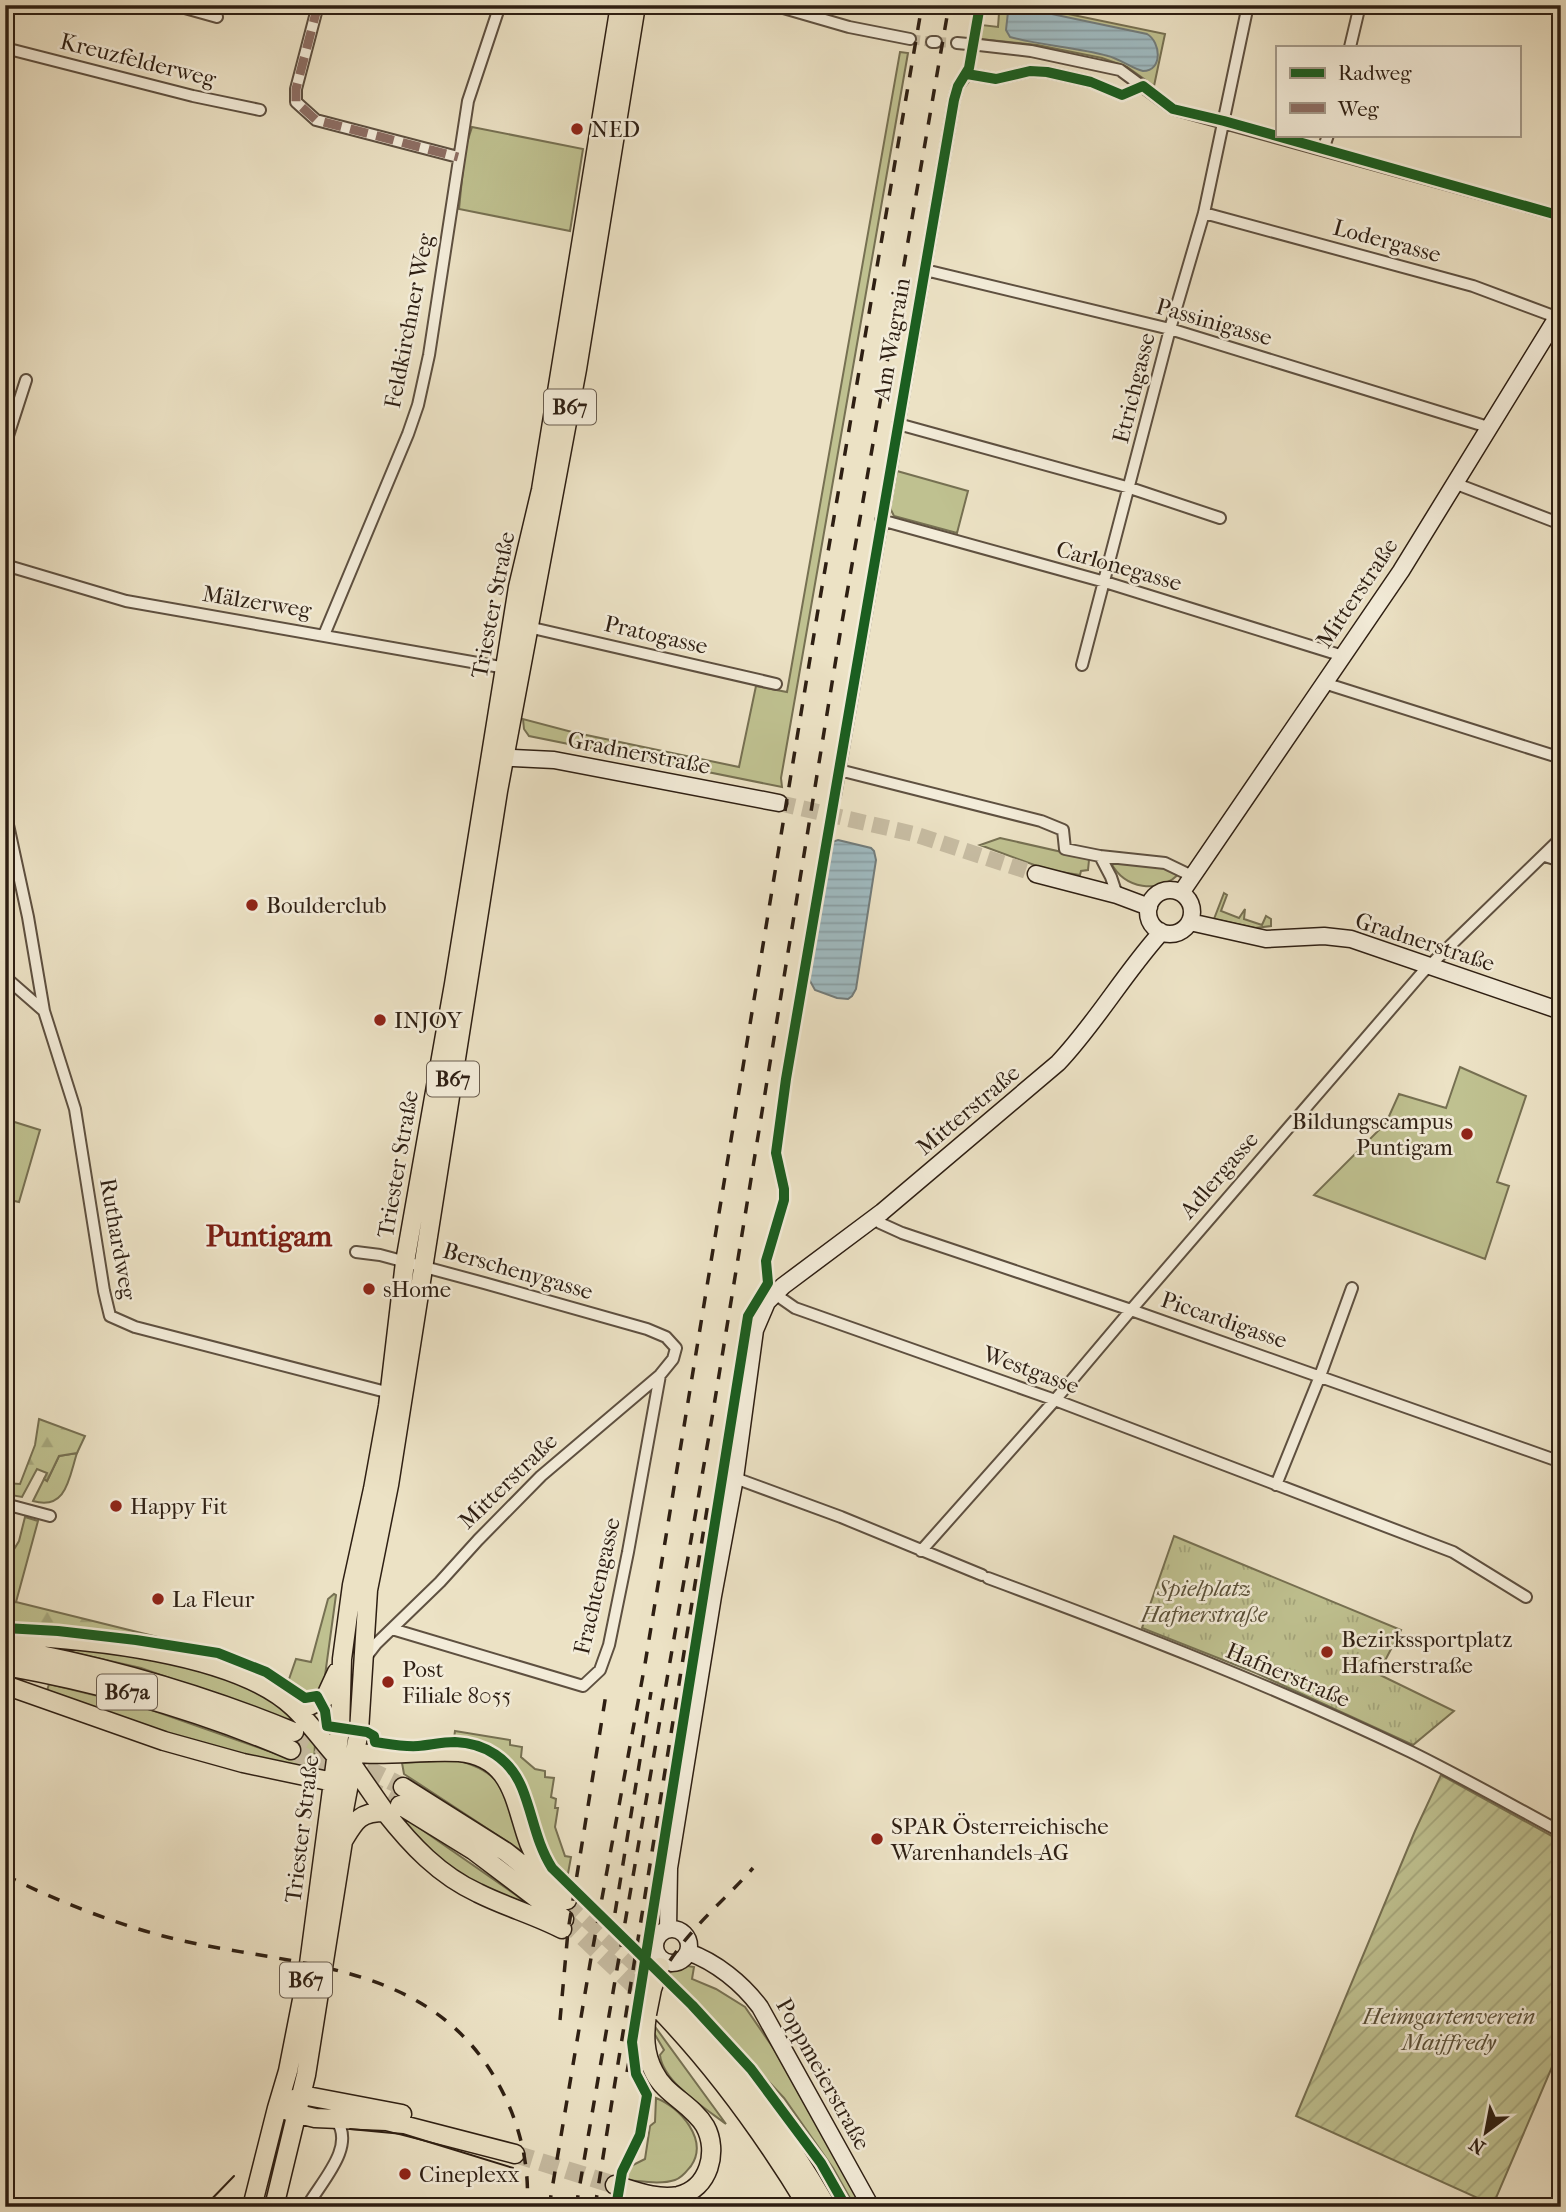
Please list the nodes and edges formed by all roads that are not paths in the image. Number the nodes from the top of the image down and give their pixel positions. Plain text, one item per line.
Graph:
1 (174, 5) edge
2 (318, 5) edge
3 (500, 5) edge
4 (620, 5) edge
5 (636, 5) edge
6 (773, 5) edge
7 (1248, 5) edge
8 (1360, 5) edge
9 (217, 17) dead end
10 (910, 39) tunnel mouth
11 (968, 44) tunnel mouth
12 (1350, 46) edge
13 (5, 48) edge
14 (1143, 86) junction
15 (260, 110) dead end
16 (1224, 121) junction
17 (1328, 136) edge
18 (1323, 150) junction
19 (458, 157) junction
20 (1204, 213) junction
21 (1561, 216) edge
22 (925, 270) junction
23 (1558, 314) edge
24 (1170, 329) junction
25 (26, 380) dead end
26 (898, 424) junction
27 (1488, 427) junction
28 (5, 445) edge
29 (1454, 483) junction
30 (1130, 488) junction
31 (1220, 518) dead end
32 (881, 520) junction
33 (1561, 524) edge
34 (5, 565) edge
35 (1105, 582) junction
36 (528, 627) junction
37 (324, 635) junction
38 (1343, 656) junction
39 (1082, 665) dead end
40 (506, 668) junction
41 (1324, 683) junction
42 (776, 684) dead end
43 (497, 757) junction
44 (1561, 758) edge
45 (839, 770) junction
46 (835, 796) dead end
47 (779, 803) tunnel mouth
48 (5, 811) edge
49 (1561, 838) edge
50 (1100, 856) junction
51 (1545, 856) junction
52 (1561, 861) edge
53 (1036, 874) tunnel mouth
54 (1192, 876) junction
55 (1181, 893) junction
56 (1117, 895) junction
57 (1149, 907) junction
58 (1190, 922) junction
59 (1160, 931) junction
60 (1430, 966) junction
61 (5, 976) edge
62 (44, 1011) junction
63 (1561, 1011) edge
64 (875, 1218) junction
65 (356, 1252) dead end
66 (405, 1262) junction
67 (424, 1267) junction
68 (1352, 1287) dead end
69 (775, 1294) junction
70 (1130, 1310) junction
71 (666, 1337) joint
72 (660, 1375) junction
73 (1320, 1376) junction
74 (390, 1393) junction
75 (1055, 1401) junction
76 (1561, 1462) edge
77 (735, 1478) junction
78 (1276, 1485) junction
79 (5, 1504) edge
80 (50, 1516) dead end
81 (921, 1550) junction
82 (1526, 1597) dead end
83 (392, 1629) junction
84 (5, 1635) edge
85 (5, 1648) edge
86 (342, 1659) junction
87 (363, 1662) junction
88 (5, 1666) edge
89 (5, 1685) edge
90 (292, 1706) junction
91 (345, 1766) junction
92 (396, 1801) junction
93 (1561, 1832) edge
94 (343, 1841) junction
95 (551, 1887) junction
96 (567, 1900) tunnel mouth
97 (668, 1929) junction
98 (688, 1952) junction
99 (662, 1964) junction
100 (661, 1987) tunnel mouth
101 (652, 2011) junction
102 (302, 2095) junction
103 (277, 2108) junction
104 (298, 2115) junction
105 (336, 2120) junction
106 (490, 2146) junction
107 (515, 2154) tunnel mouth
108 (782, 2166) junction
109 (615, 2185) tunnel mouth
110 (252, 2207) edge
111 (274, 2207) edge
112 (307, 2207) edge
113 (797, 2207) edge
114 (807, 2207) edge
115 (827, 2207) edge
116 (872, 2207) edge

1 - 9 street
2 - 19 street
3 - 19 street, Feldkirchner Weg
4 - 40 main road, Triester Straße / B67
5 - 36 main road, Triester Straße / B67
6 - 10 street
7 - 16 street, Etrichgasse
8 - 12 street
11 - 14 street
13 - 15 street, Kreuzfelderweg
14 - 16 street
14 - 22 street, Am Wagrain
16 - 18 street
16 - 20 street, Etrichgasse
17 - 18 street
18 - 21 street
19 - 37 street, Feldkirchner Weg
20 - 23 street, Lodergasse
20 - 24 street, Etrichgasse
22 - 24 street, Passinigasse
22 - 26 street, Am Wagrain
23 - 27 main road, Mitterstraße
24 - 27 street, Passinigasse
24 - 30 street, Etrichgasse
25 - 28 street
26 - 30 street
26 - 32 street, Am Wagrain
27 - 29 main road, Mitterstraße
29 - 33 street
29 - 38 main road, Mitterstraße
30 - 31 street
30 - 35 street, Etrichgasse
32 - 35 street, Carlonegasse
32 - 45 street, Am Wagrain
34 - 37 street, Mälzerweg
35 - 38 street, Carlonegasse
35 - 39 street, Etrichgasse
36 - 42 street, Pratogasse
36 - 43 main road, Triester Straße / B67
37 - 40 street, Mälzerweg
38 - 41 main road, Mitterstraße
40 - 43 main road, Triester Straße / B67
41 - 44 street
41 - 54 main road, Mitterstraße
43 - 47 main road, Gradnerstraße
43 - 66 main road, Triester Straße / B67
43 - 67 main road, Triester Straße / B67
45 - 46 street, Am Wagrain
45 - 50 street
48 - 62 street, Ruthardweg
49 - 51 street, Adlergasse
50 - 54 street
50 - 56 street
51 - 52 street
51 - 60 street, Adlergasse
53 - 56 main road
54 - 55 main road, Mitterstraße
55 - 57 main road
55 - 58 main road
56 - 57 main road
57 - 59 main road
58 - 59 main road
58 - 60 main road, Gradnerstraße
59 - 64 main road, Mitterstraße
60 - 63 main road, Gradnerstraße
60 - 70 street, Adlergasse
61 - 62 street
62 - 74 street, Ruthardweg
64 - 69 main road, Mitterstraße
64 - 70 street, Piccardigasse
65 - 66 street, Berschenygasse
66 - 67 street, Berschenygasse
66 - 74 main road, Triester Straße / B67
67 - 71 street, Berschenygasse
67 - 87 main road, Triester Straße / B67
68 - 73 street
69 - 75 street, Westgasse
69 - 77 main road
70 - 73 street, Piccardigasse
70 - 75 street, Adlergasse
71 - 72 street, Mitterstraße
72 - 83 street, Mitterstraße
72 - 83 street, Frachtengasse
73 - 76 street, Piccardigasse
73 - 78 street
74 - 86 main road, Triester Straße / B67
75 - 78 street, Westgasse
75 - 81 street, Adlergasse
77 - 81 street, Hafnerstraße
77 - 97 main road
78 - 82 street, Westgasse
79 - 80 street
81 - 93 street, Hafnerstraße
83 - 87 street, Mitterstraße
84 - 90 main road
85 - 88 main road, B67a
86 - 90 main road
86 - 91 main road, Triester Straße / B67
87 - 91 main road, Triester Straße / B67
89 - 91 main road
90 - 91 main road
91 - 92 main road
91 - 94 main road, Triester Straße / B67
91 - 95 main road
91 - 103 main road, Triester Straße / B67
92 - 92 main road
92 - 94 main road
92 - 95 main road
94 - 102 main road, Triester Straße / B67
95 - 96 main road
97 - 98 main road
97 - 99 main road
98 - 99 main road
98 - 116 main road, Poppmeierstraße
99 - 101 main road, bridge
100 - 115 main road
101 - 108 main road
101 - 109 main road
102 - 103 main road
102 - 104 main road, Triester Straße / B67
102 - 106 main road
103 - 104 main road
103 - 110 main road, Triester Straße / B67
104 - 105 main road
104 - 111 main road, Triester Straße / B67
105 - 106 main road
105 - 112 street
106 - 107 main road
108 - 113 main road
108 - 114 main road

